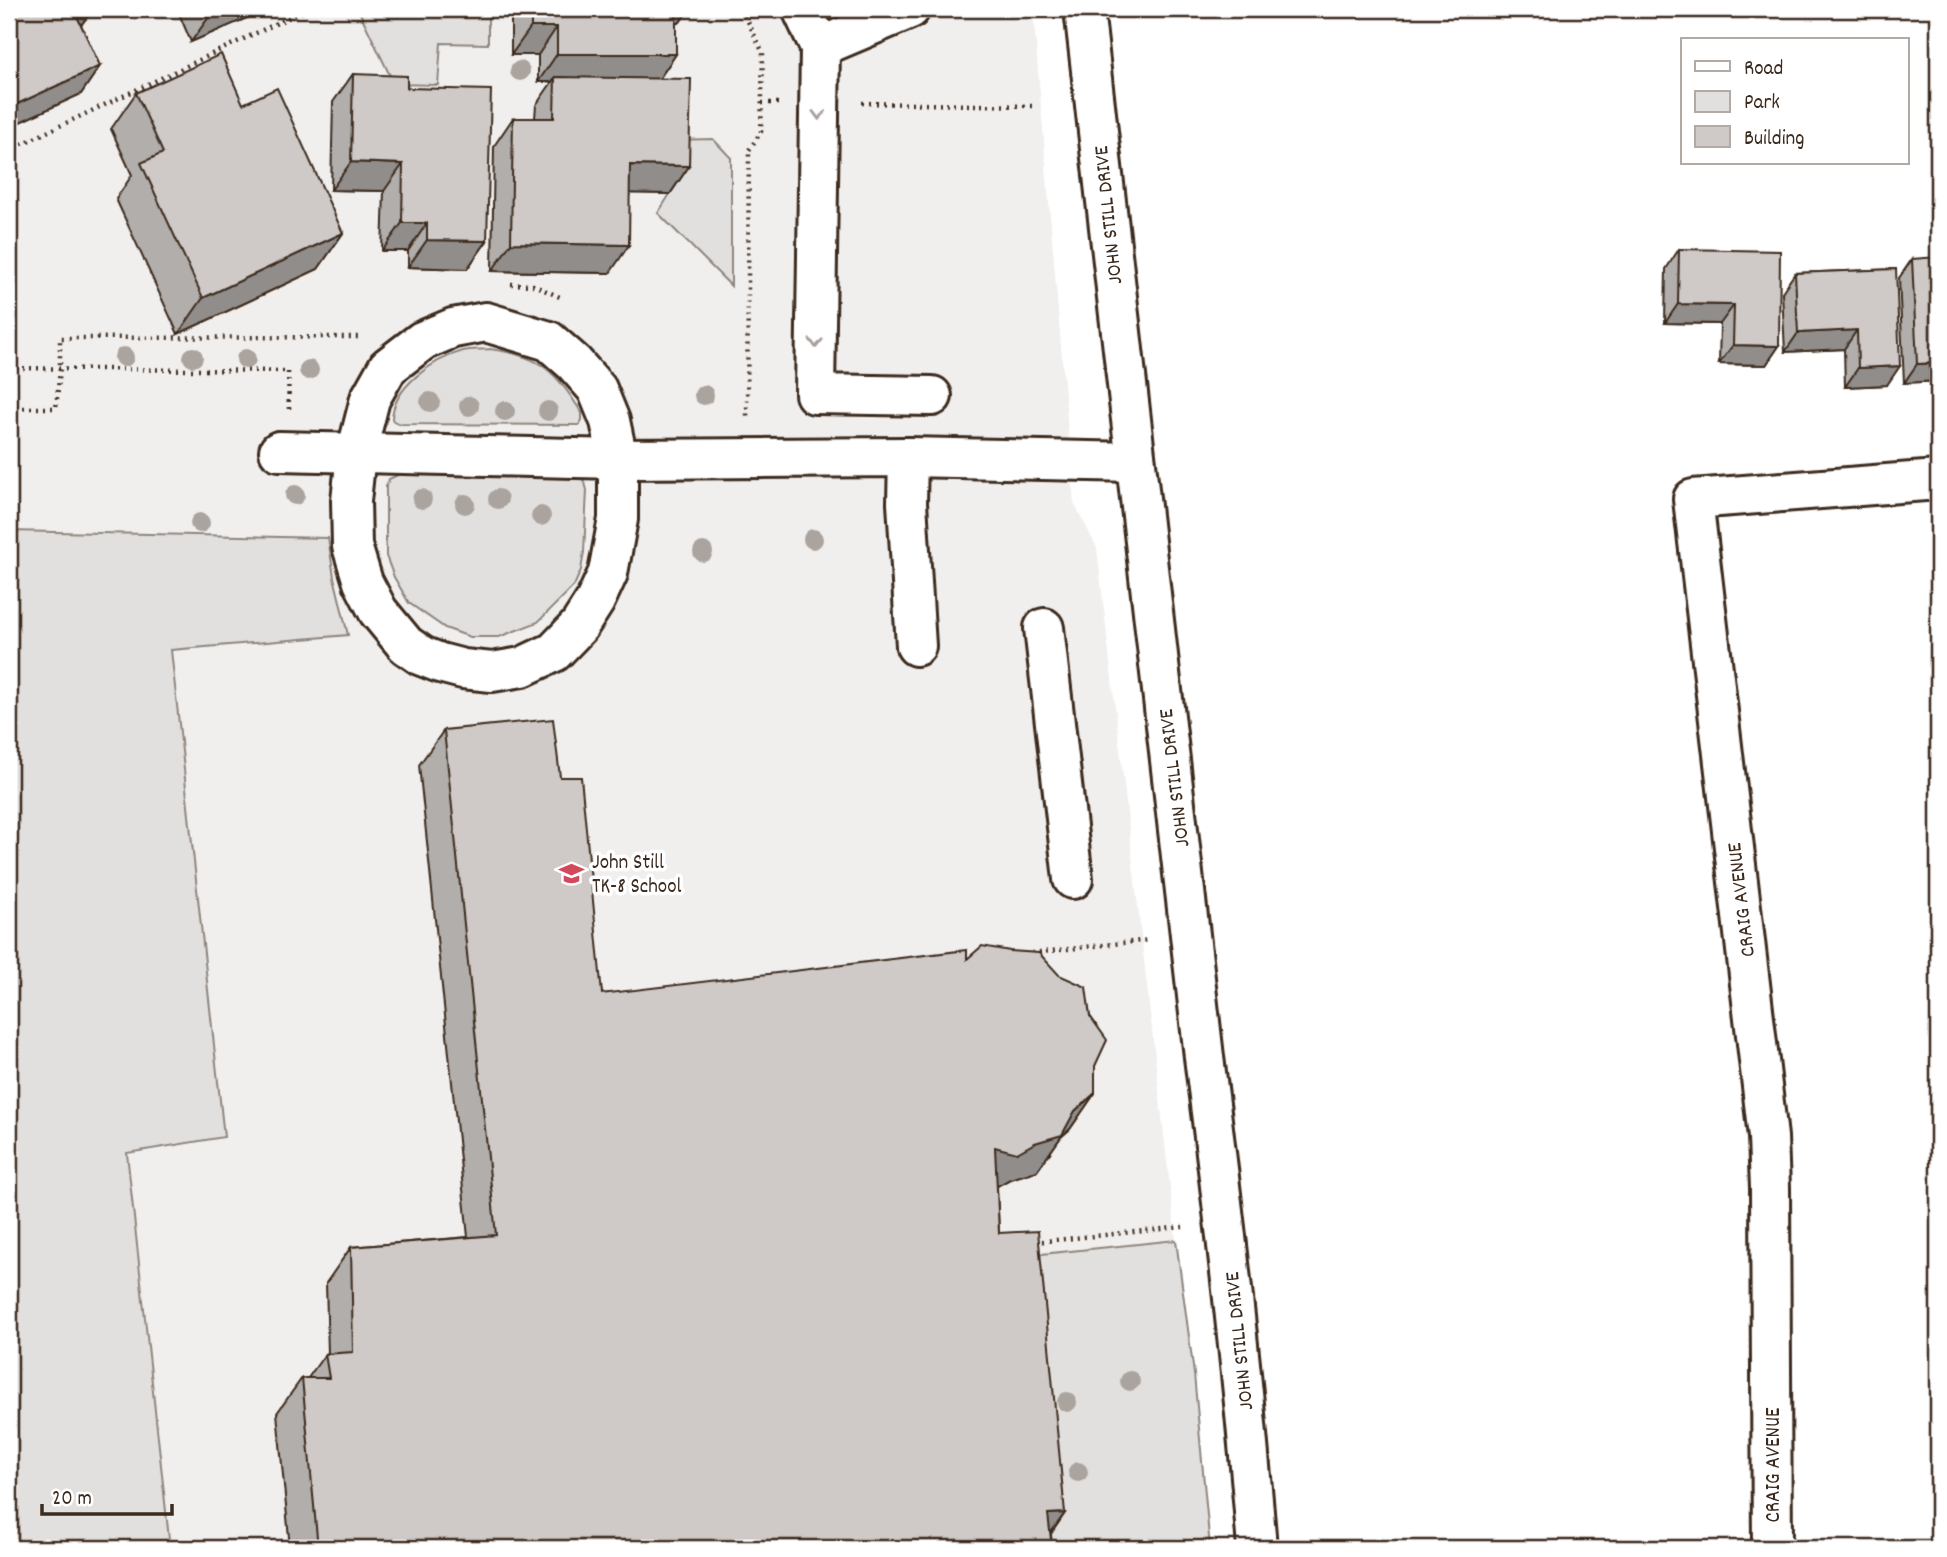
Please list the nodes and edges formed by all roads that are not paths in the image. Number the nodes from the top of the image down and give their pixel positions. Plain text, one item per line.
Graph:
1 (802, 9) edge
2 (910, 9) edge
3 (1084, 9) edge
4 (820, 47) junction
5 (932, 396) dead end
6 (279, 451) dead end
7 (356, 454) junction
8 (908, 457) junction
9 (618, 459) junction
10 (1135, 462) junction
11 (1938, 480) edge
12 (1044, 628) dead end
13 (916, 646) dead end
14 (1073, 879) dead end
15 (1257, 1548) edge
16 (1772, 1548) edge

1 - 4 street
2 - 4 street
3 - 10 street, JOHN STILL DRIVE
4 -> 5 street
6 - 7 street
7 - 9 street
7 - 9 street
7 - 9 street
8 - 9 street
8 - 10 street
8 - 13 street
10 - 15 street, JOHN STILL DRIVE
11 - 16 street, CRAIG AVENUE
12 - 14 street

